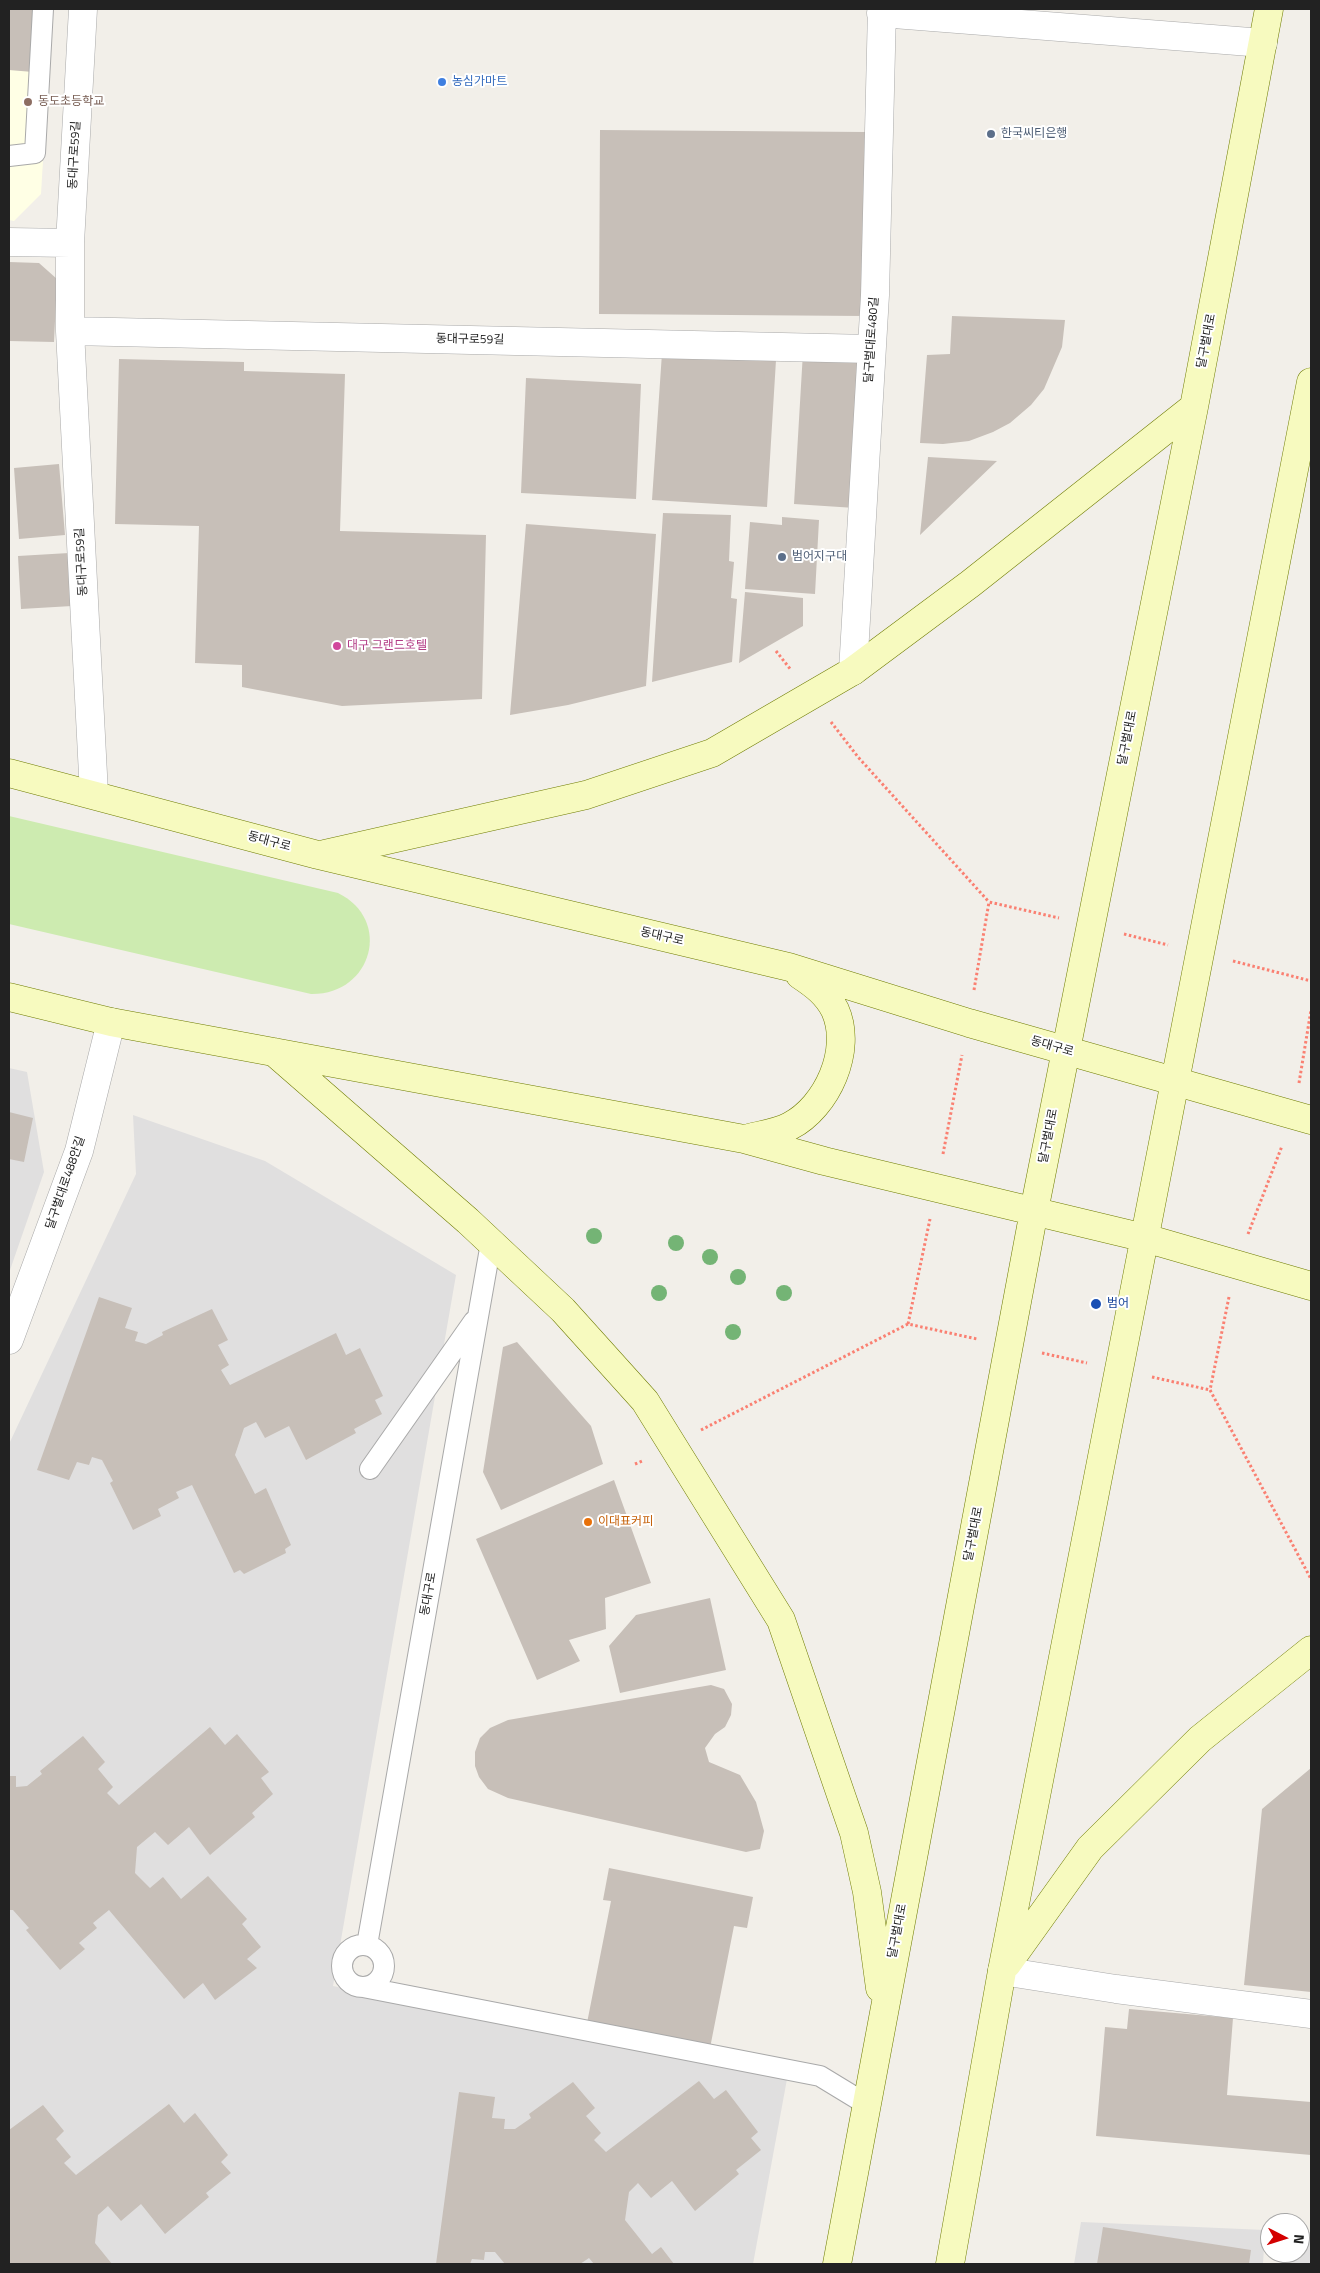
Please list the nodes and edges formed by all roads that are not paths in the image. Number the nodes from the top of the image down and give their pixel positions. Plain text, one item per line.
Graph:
1 (43, 9) edge
2 (83, 9) edge
3 (1269, 9) edge
4 (882, 11) edge
5 (1263, 43) junction
6 (9, 156) edge
7 (9, 242) edge
8 (70, 243) junction
9 (70, 331) junction
10 (871, 349) junction
11 (1311, 382) edge
12 (1194, 406) junction
13 (853, 671) junction
14 (9, 773) edge
15 (94, 794) junction
16 (318, 855) junction
17 (789, 967) junction
18 (9, 997) edge
19 (111, 1022) junction
20 (1065, 1050) junction
21 (273, 1052) junction
22 (1176, 1081) junction
23 (1302, 1118) edge
24 (744, 1139) junction
25 (1034, 1212) junction
26 (1145, 1238) junction
27 (492, 1243) junction
28 (1311, 1286) edge
29 (478, 1316) junction
30 (9, 1340) edge
31 (370, 1469) dead end
32 (1311, 1650) edge
33 (367, 1945) junction
34 (1002, 1972) junction
35 (363, 1987) junction
36 (883, 2012) junction
37 (1311, 2014) edge
38 (866, 2104) junction
39 (837, 2264) edge
40 (950, 2264) edge

1 - 6 lane
2 - 8 street, 동대구로59길
3 - 5 main road, 달구벌대로
4 - 5 street
4 - 10 street, 달구벌대로480길
5 - 12 main road, 달구벌대로
7 - 8 street
8 - 9 street, 동대구로59길
9 - 10 street, 동대구로59길
9 - 15 street, 동대구로59길
10 - 13 street, 달구벌대로480길
11 - 22 main road
12 - 13 main road
12 - 20 main road, 달구벌대로
13 - 16 main road
14 - 15 main road, 동대구로
15 - 16 main road, 동대구로
16 - 17 main road, 동대구로
17 - 20 main road, 동대구로
17 - 24 main road
18 - 19 main road
19 - 21 main road
19 - 30 street, 달구벌대로488안길
20 - 22 main road, 동대구로
20 - 25 main road, 달구벌대로
21 - 24 main road
21 - 27 main road
22 - 23 main road, 동대구로
22 - 26 main road
24 - 25 main road
25 - 26 main road
25 - 36 main road, 달구벌대로
26 - 28 main road
26 - 34 main road
27 - 29 lane, 동대구로
27 - 36 main road
29 - 31 lane
29 - 33 lane, 동대구로
32 - 34 main road
33 - 35 lane
33 - 35 lane
34 - 37 street
34 - 40 main road
35 - 38 lane
36 - 38 main road, 달구벌대로
38 - 39 main road, 달구벌대로

